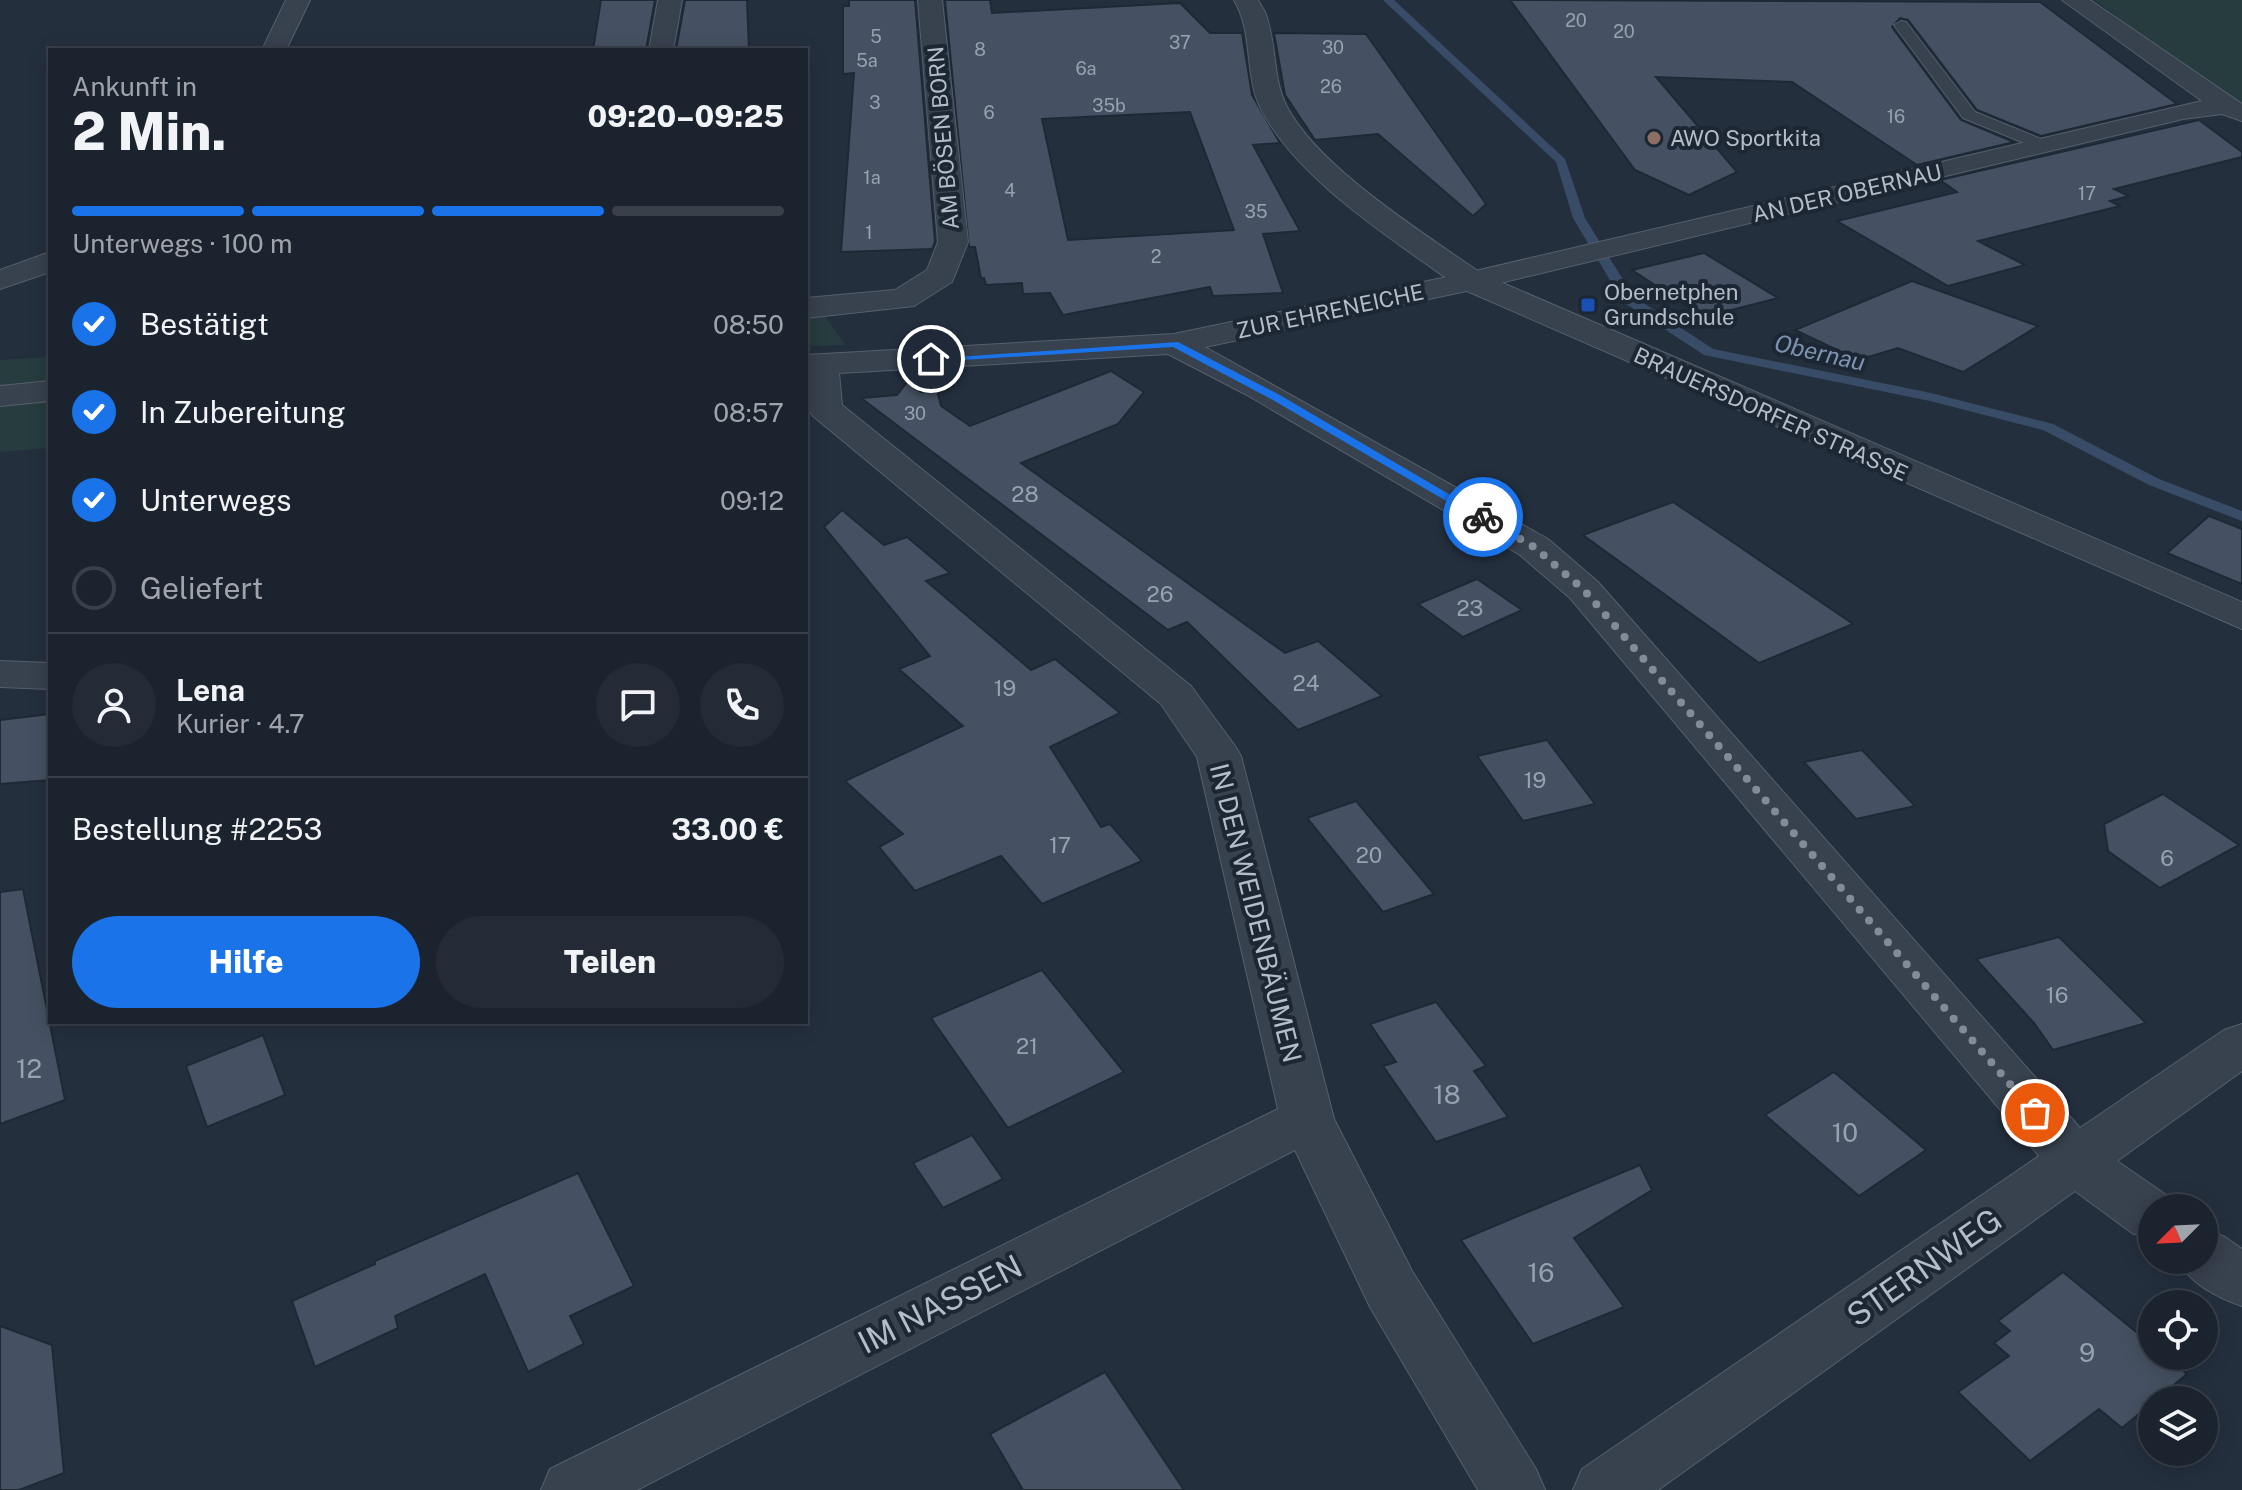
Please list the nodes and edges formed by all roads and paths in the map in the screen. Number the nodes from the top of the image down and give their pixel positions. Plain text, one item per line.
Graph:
1 (298, 0) edge
2 (670, 0) edge
3 (930, 0) edge
4 (1246, 0) edge
5 (2074, 0) edge
6 (1901, 25) dead end
7 (275, 48) edge
8 (661, 48) edge
9 (2233, 111) edge
10 (2045, 146) junction
11 (48, 262) edge
12 (48, 276) edge
13 (1, 280) edge
14 (1471, 281) junction
15 (808, 308) edge
16 (1174, 344) junction
17 (814, 364) edge
18 (48, 391) edge
19 (0, 396) edge
20 (2242, 617) edge
21 (0, 674) edge
22 (48, 676) edge
23 (2242, 1044) edge
24 (1307, 1119) junction
25 (2076, 1161) junction
26 (2138, 1206) edge
27 (2218, 1264) edge
28 (2242, 1281) edge
29 (573, 1490) edge
30 (1513, 1490) edge
31 (1605, 1490) edge

1 - 7 street
2 - 8 street
3 - 15 street, AM BÖSEN BORN
4 - 14 street, BRAUERSDORFER STRASSE
5 - 9 street, AN DER OBERNAU
6 - 10 lane
9 - 10 street, AN DER OBERNAU
10 - 14 street, AN DER OBERNAU
11 - 13 street
12 - 13 street
14 - 16 street, ZUR EHRENEICHE
14 - 20 street, BRAUERSDORFER STRASSE
16 - 17 street, ZUR EHRENEICHE
16 - 25 street
17 - 24 street, IN DEN WEIDENBÄUMEN
18 - 19 street
21 - 22 street
23 - 25 street, STERNWEG
24 - 29 street, IM NASSEN
24 - 30 street, IN DEN WEIDENBÄUMEN
25 - 26 street
25 - 31 street, STERNWEG
27 - 28 street

